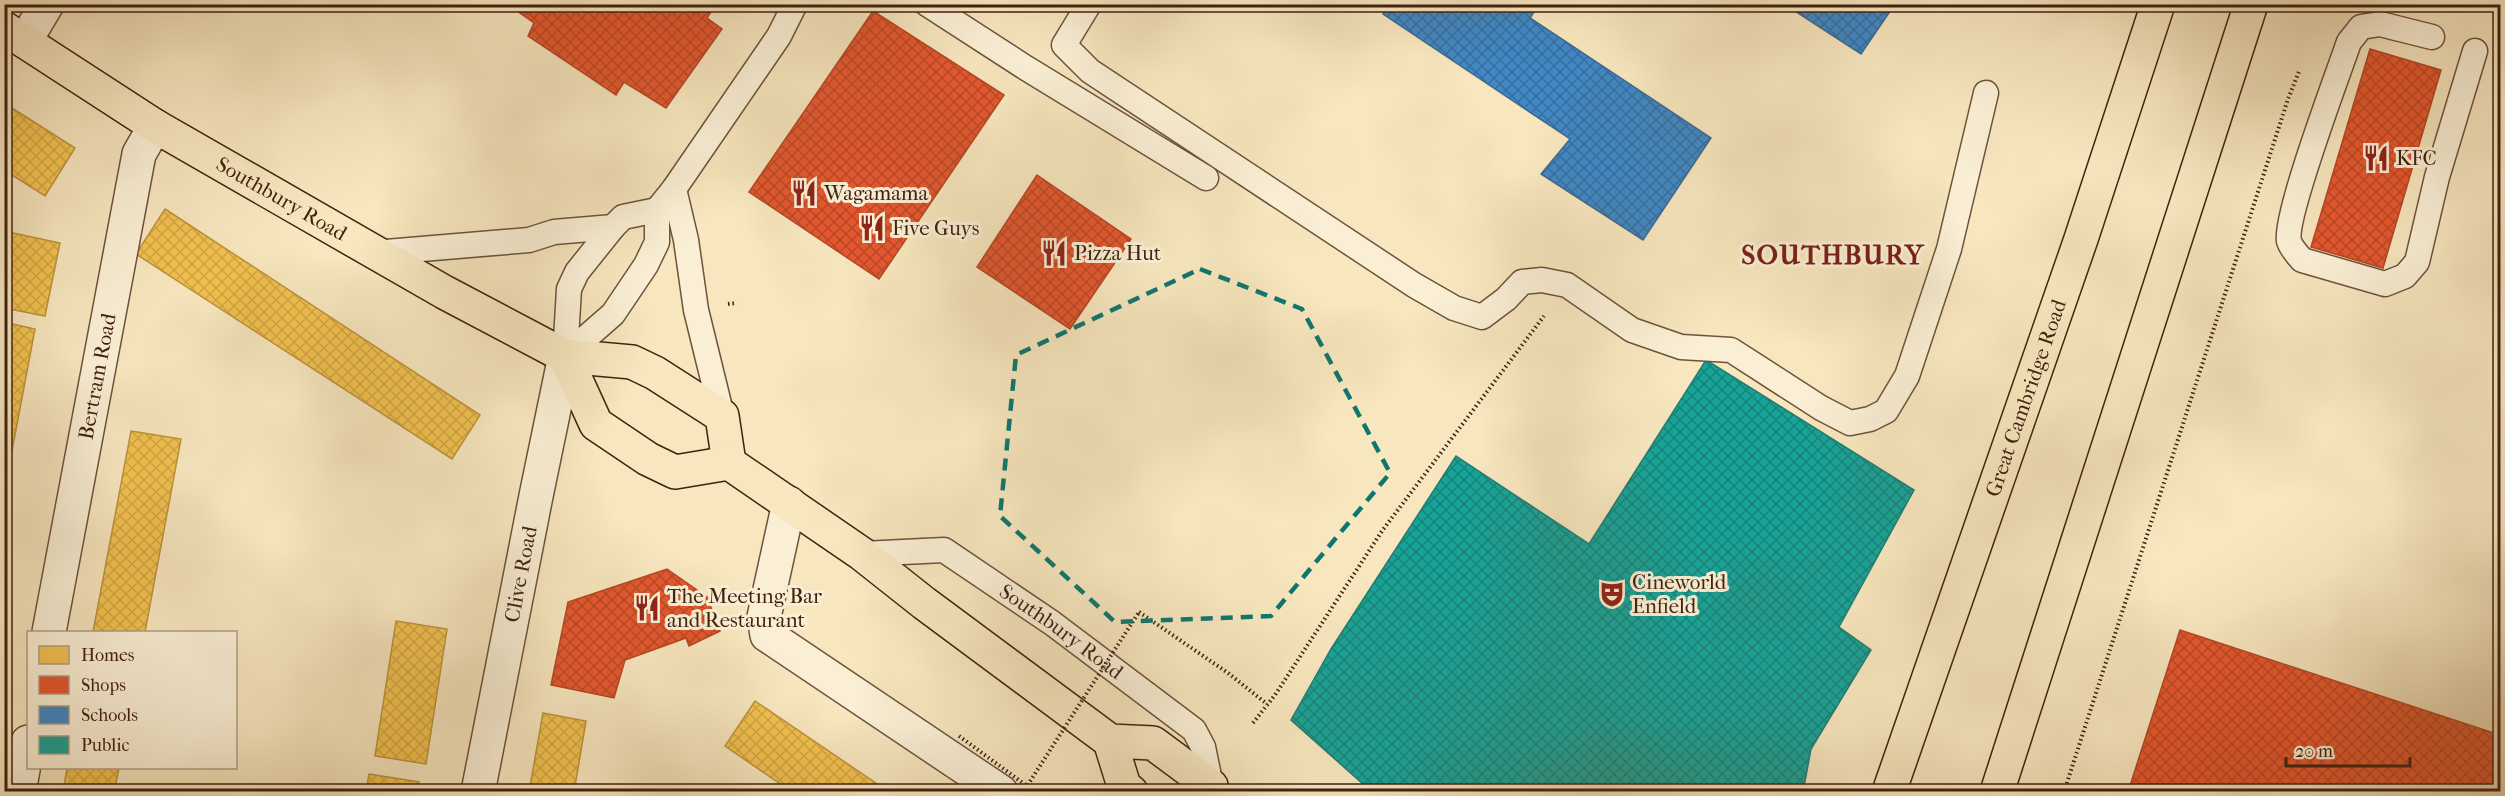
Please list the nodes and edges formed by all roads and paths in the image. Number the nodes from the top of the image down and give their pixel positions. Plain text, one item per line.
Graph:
1 (47, 4) edge
2 (795, 4) edge
3 (927, 4) edge
4 (1089, 4) edge
5 (2158, 4) edge
6 (2251, 4) edge
7 (15, 35) edge
8 (2432, 38) dead end
9 (2475, 51) dead end
10 (2301, 68) dead end
11 (1986, 93) dead end
12 (155, 126) junction
13 (1206, 178) dead end
14 (674, 189) junction
15 (657, 210) junction
16 (612, 227) junction
17 (374, 253) junction
18 (1567, 285) junction
19 (566, 356) junction
20 (722, 416) junction
21 (729, 463) junction
22 (789, 503) junction
23 (862, 554) junction
24 (49, 631) edge
25 (1267, 704) junction
26 (1253, 723) dead end
27 (959, 736) dead end
28 (1110, 741) junction
29 (27, 748) edge
30 (1211, 789) edge
31 (1997, 789) edge
32 (19, 792) edge
33 (478, 792) edge
34 (1001, 792) edge
35 (1131, 792) edge
36 (1889, 792) edge
37 (2064, 792) edge

1 - 7 street
2 - 14 lane
3 - 13 lane
4 - 18 lane
5 - 36 main road, Great Cambridge Road
6 - 31 main road
7 - 12 main road, Southbury Road
8 - 9 lane
10 - 37 path
11 - 18 lane
12 - 17 main road, Southbury Road
12 - 24 street, Bertram Road
14 - 15 lane
14 - 20 lane
15 - 16 lane
15 - 19 lane
16 - 17 lane
16 - 19 lane
17 - 19 main road, Southbury Road
18 - 25 path
19 - 20 main road, Southbury Road
19 - 21 main road
19 - 33 street, Clive Road
20 - 21 main road
21 - 22 main road
22 - 23 main road
22 - 34 street
23 - 28 main road
23 - 30 lane, Southbury Road
25 - 26 path
25 - 27 path, bridge
28 - 30 main road, Southbury Road
28 - 35 main road
29 - 32 street

